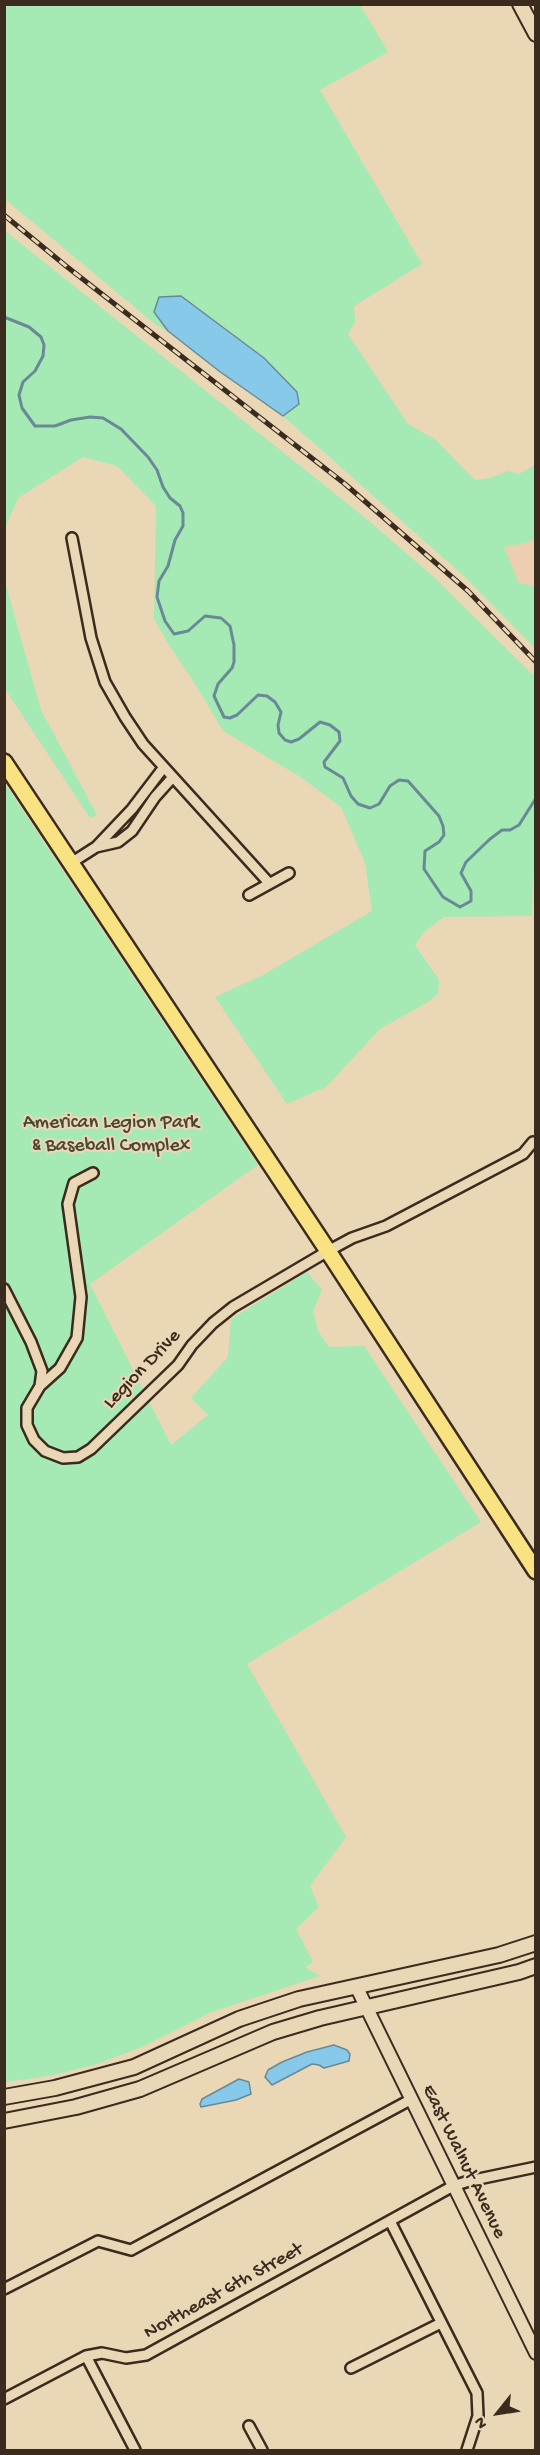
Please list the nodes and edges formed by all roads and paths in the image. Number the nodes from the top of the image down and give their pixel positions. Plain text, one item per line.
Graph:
1 (520, 4) edge
2 (536, 34) edge
3 (72, 538) dead end
4 (4, 762) edge
5 (164, 767) junction
6 (173, 777) junction
7 (96, 847) junction
8 (71, 863) junction
9 (289, 873) dead end
10 (269, 883) junction
11 (249, 895) dead end
12 (534, 1142) dead end
13 (93, 1173) dead end
14 (328, 1251) junction
15 (4, 1289) edge
16 (40, 1386) junction
17 (531, 1555) edge
18 (536, 1571) edge
19 (536, 1943) edge
20 (536, 1966) edge
21 (357, 1988) junction
22 (366, 2009) junction
23 (4, 2097) edge
24 (410, 2100) junction
25 (4, 2121) edge
26 (536, 2167) edge
27 (453, 2187) junction
28 (390, 2221) junction
29 (4, 2289) edge
30 (441, 2323) junction
31 (536, 2353) edge
32 (86, 2356) junction
33 (351, 2368) dead end
34 (4, 2399) edge
35 (249, 2426) dead end
36 (135, 2451) edge
37 (262, 2451) edge
38 (467, 2451) edge

1 - 2 main road
3 - 5 street
4 - 8 main road
5 - 6 street
5 - 7 street
6 - 7 street
6 - 10 street
7 - 8 street
8 - 14 main road
9 - 10 street
10 - 11 street
12 - 14 street, Legion Drive
13 - 16 street
14 - 16 street, Legion Drive
14 - 17 main road
15 - 16 street
17 - 18 main road
19 - 21 main road
20 - 22 main road
21 - 22 street, East Walnut Avenue
21 - 23 main road
22 - 24 street, East Walnut Avenue
22 - 25 main road
24 - 27 street, East Walnut Avenue
24 - 29 street
26 - 27 street, Northeast 6th Street
27 - 28 street, Northeast 6th Street
27 - 31 street, East Walnut Avenue
28 - 30 street
28 - 32 street, Northeast 6th Street
30 - 33 street
30 - 38 street
32 - 34 street, Northeast 6th Street
32 - 36 street
35 - 37 street

